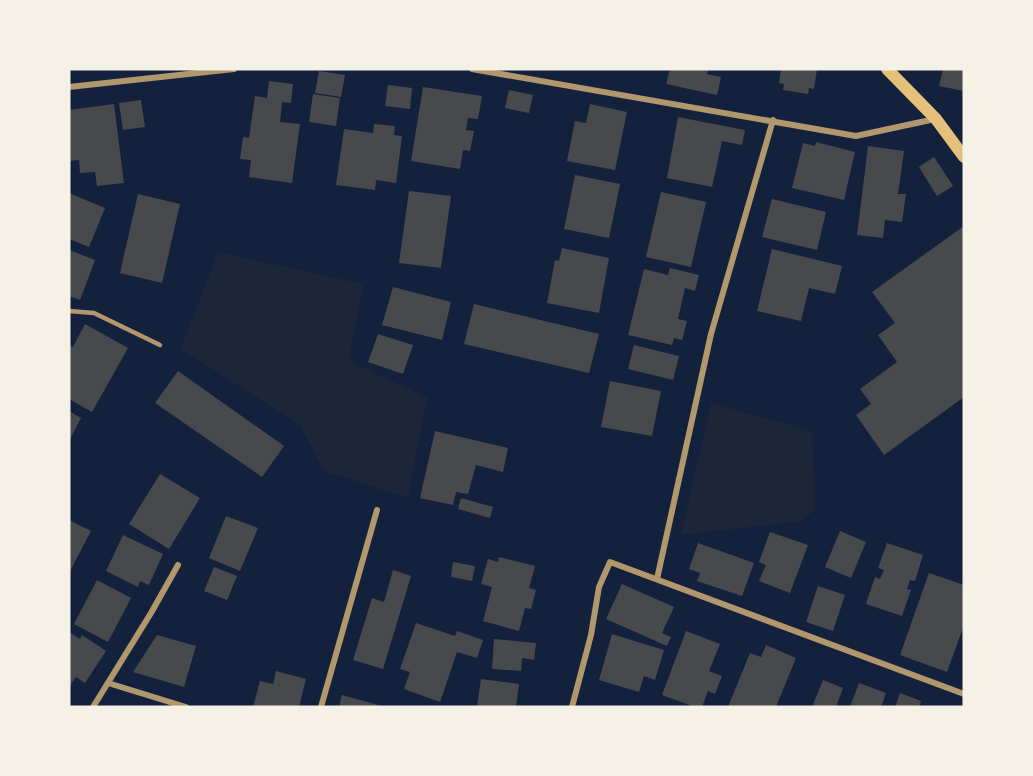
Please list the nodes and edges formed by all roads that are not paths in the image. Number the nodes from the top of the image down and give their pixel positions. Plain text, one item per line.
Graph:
1 (234, 69) edge
2 (472, 69) edge
3 (887, 69) edge
4 (69, 87) edge
5 (936, 119) junction
6 (773, 120) junction
7 (964, 157) edge
8 (69, 311) edge
9 (160, 345) dead end
10 (377, 510) dead end
11 (178, 565) dead end
12 (657, 579) junction
13 (108, 683) junction
14 (964, 694) edge
15 (93, 707) edge
16 (186, 707) edge
17 (321, 707) edge
18 (572, 707) edge

1 - 4 street
2 - 6 street
3 - 5 main road
5 - 6 street
5 - 7 main road
6 - 12 street
8 - 9 lane
10 - 17 street
11 - 13 street
12 - 14 street
12 - 18 street
13 - 15 street
13 - 16 street

